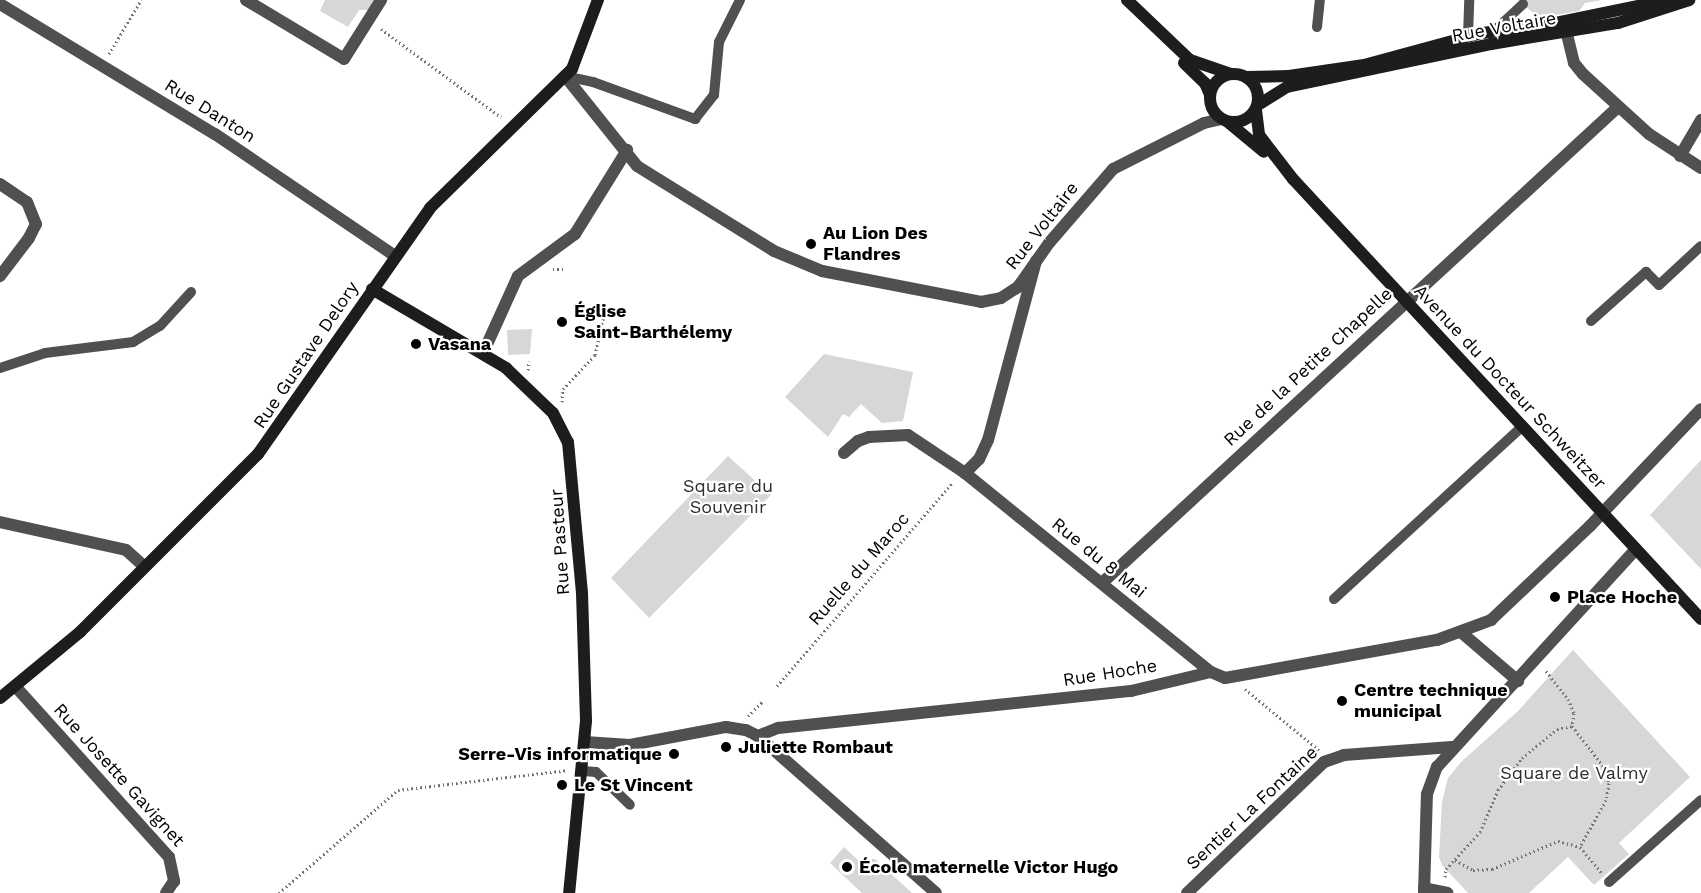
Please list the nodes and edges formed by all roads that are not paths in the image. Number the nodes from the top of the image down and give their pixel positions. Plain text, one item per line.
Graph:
1 (246, 0) edge
2 (381, 0) edge
3 (598, 0) edge
4 (740, 0) edge
5 (1128, 0) edge
6 (1320, 0) edge
7 (1469, 0) edge
8 (1667, 0) edge
9 (1689, 0) edge
10 (0, 4) edge
11 (1523, 4) dead end
12 (1564, 21) junction
13 (1317, 27) dead end
14 (1493, 32) junction
15 (1566, 34) junction
16 (1468, 36) junction
17 (1167, 41) junction
18 (1232, 74) junction
19 (566, 76) junction
20 (1246, 77) junction
21 (1210, 95) junction
22 (1618, 107) junction
23 (1257, 108) junction
24 (1701, 120) edge
25 (1225, 121) junction
26 (627, 150) junction
27 (1680, 156) junction
28 (1701, 168) edge
29 (1293, 179) junction
30 (0, 184) edge
31 (1701, 246) edge
32 (395, 256) junction
33 (1036, 261) junction
34 (0, 276) edge
35 (372, 289) junction
36 (191, 292) dead end
37 (1405, 301) junction
38 (1591, 321) dead end
39 (484, 351) junction
40 (0, 368) edge
41 (1701, 409) edge
42 (1522, 428) junction
43 (844, 453) dead end
44 (965, 473) junction
45 (1602, 513) junction
46 (0, 522) edge
47 (1636, 549) junction
48 (145, 567) junction
49 (1102, 583) junction
50 (1334, 599) dead end
51 (1701, 619) edge
52 (1462, 633) junction
53 (1210, 672) junction
54 (1518, 681) junction
55 (15, 686) junction
56 (0, 698) edge
57 (758, 736) junction
58 (585, 742) junction
59 (1452, 747) junction
60 (583, 771) junction
61 (1701, 800) edge
62 (630, 805) dead end
63 (1609, 882) road end
64 (1424, 891) edge
65 (1446, 892) edge
66 (166, 893) edge
67 (569, 893) edge
68 (936, 893) edge
69 (1187, 893) edge

1 - 2 street
3 - 19 street, Rue Gustave Delory
4 - 19 lane
5 - 17 street
6 - 13 lane
7 - 16 lane
8 - 12 street, Rue Voltaire
9 - 15 street, Rue Voltaire
10 - 32 street, Rue Danton
11 - 14 lane
12 - 14 street, Rue Voltaire
12 - 15 street
14 - 16 street, Rue Voltaire
15 - 22 street
15 - 23 street, Rue Voltaire
16 - 20 street, Rue Voltaire
17 - 18 street
17 - 21 street
18 - 20 street
18 - 21 street
19 - 26 street, Rue Voltaire
19 - 32 street, Rue Gustave Delory
20 - 23 street
21 - 25 street
22 - 27 street
22 - 37 street, Rue de la Petite Chapelle
23 - 25 street
23 - 29 street, Avenue du Docteur Schweitzer
24 - 27 street
25 - 29 street, Avenue du Docteur Schweitzer
25 - 33 street, Rue Voltaire
26 - 33 street, Rue Voltaire
26 - 39 street
27 - 28 street
29 - 37 street, Avenue du Docteur Schweitzer
30 - 34 street
31 - 38 lane
32 - 35 street, Rue Gustave Delory
33 - 44 street
35 - 39 street, Rue Pasteur
35 - 48 street, Rue Gustave Delory
36 - 40 lane
37 - 42 street, Avenue du Docteur Schweitzer
37 - 49 street, Rue de la Petite Chapelle
39 - 58 street, Rue Pasteur
41 - 45 street, Rue Hoche
42 - 45 street, Avenue du Docteur Schweitzer
42 - 50 lane
43 - 44 street, Rue du 8 Mai
44 - 49 street, Rue du 8 Mai
45 - 47 street, Avenue du Docteur Schweitzer
45 - 52 street, Rue Hoche
46 - 48 street
47 - 51 street, Avenue du Docteur Schweitzer
47 - 54 street
48 - 55 street, Rue Gustave Delory
49 - 53 street, Rue du 8 Mai
52 - 53 street, Rue Hoche
52 - 54 street
53 - 57 street, Rue Hoche
54 - 59 street
55 - 56 street, Rue Gustave Delory
55 - 66 street, Rue Josette Gavignet
57 - 58 street
57 - 68 street
58 - 60 street, Rue Pasteur
59 - 64 street
59 - 69 street, Sentier La Fontaine
60 - 62 lane
60 - 67 street, Rue Pasteur
61 - 63 lane
64 - 65 street

